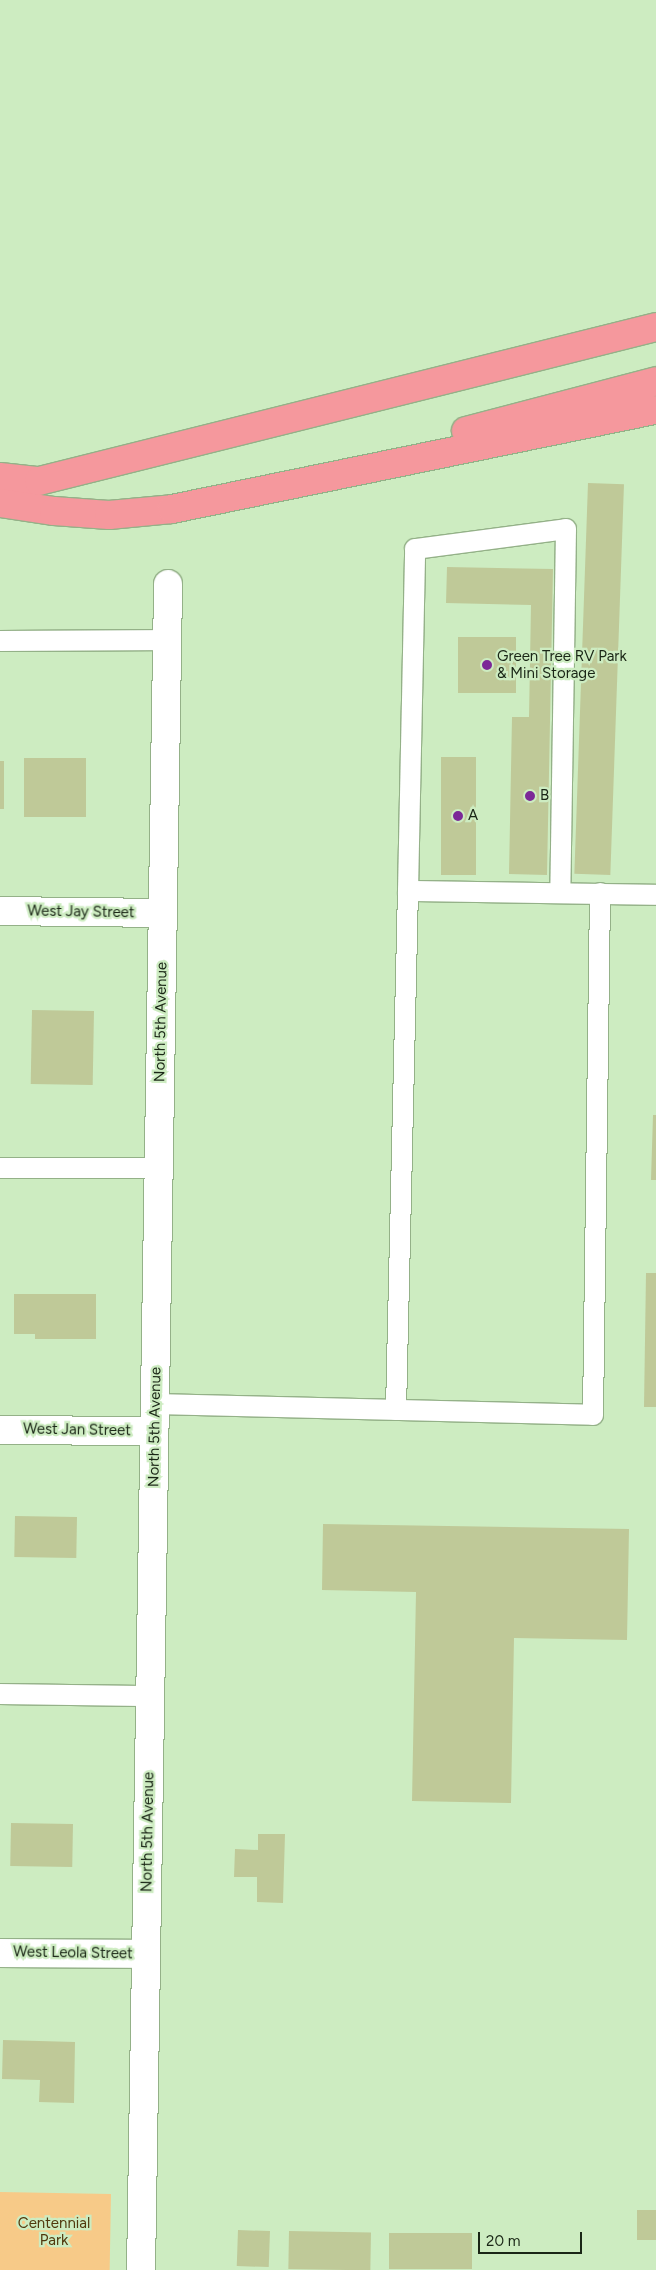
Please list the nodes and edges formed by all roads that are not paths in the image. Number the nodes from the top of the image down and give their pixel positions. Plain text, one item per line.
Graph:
1 (656, 327) edge
2 (656, 381) edge
3 (656, 410) edge
4 (0, 477) edge
5 (0, 504) edge
6 (172, 509) junction
7 (168, 584) dead end
8 (167, 640) junction
9 (0, 641) edge
10 (408, 891) junction
11 (560, 892) junction
12 (600, 893) junction
13 (656, 895) edge
14 (0, 910) edge
15 (163, 913) junction
16 (0, 1168) edge
17 (159, 1168) junction
18 (155, 1404) junction
19 (396, 1410) junction
20 (0, 1430) edge
21 (154, 1432) junction
22 (0, 1694) edge
23 (150, 1696) junction
24 (0, 1952) edge
25 (146, 1954) junction
26 (141, 2270) edge

1 - 4 highway
2 - 6 highway
3 - 6 highway
5 - 6 highway
7 - 8 street, North 5th Avenue
8 - 9 lane
8 - 15 street, North 5th Avenue
10 - 11 lane
10 - 11 lane
10 - 19 lane
11 - 12 lane
12 - 13 lane
12 - 19 lane
14 - 15 street, West Jay Street
15 - 17 street, North 5th Avenue
16 - 17 lane
17 - 18 street, North 5th Avenue
18 - 19 lane
18 - 21 street, North 5th Avenue
20 - 21 street, West Jan Street
21 - 23 street, North 5th Avenue
22 - 23 lane
23 - 25 street, North 5th Avenue
24 - 25 street, West Leola Street
25 - 26 street, North 5th Avenue

